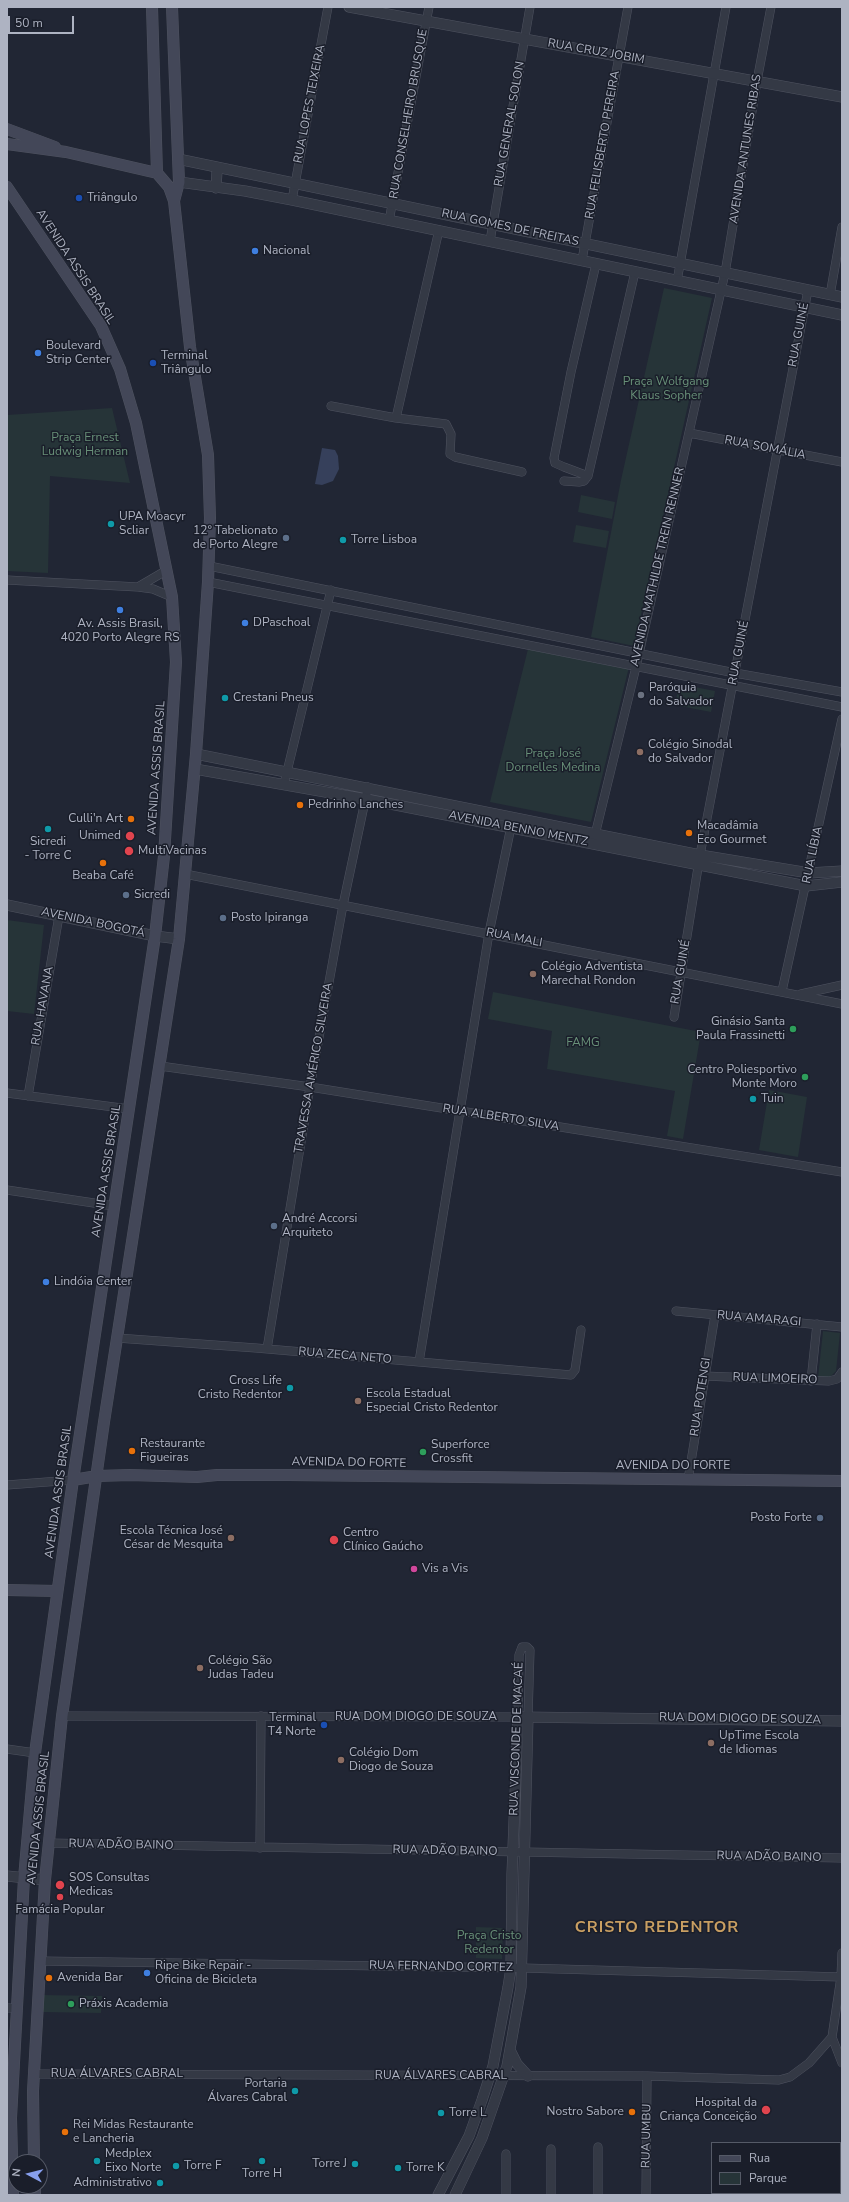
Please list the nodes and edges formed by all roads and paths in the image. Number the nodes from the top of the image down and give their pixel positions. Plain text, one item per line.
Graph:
1 (152, 7) edge
2 (172, 7) edge
3 (328, 7) edge
4 (349, 7) edge
5 (429, 7) edge
6 (530, 7) edge
7 (628, 7) edge
8 (726, 7) edge
9 (771, 7) edge
10 (426, 21) junction
11 (525, 39) junction
12 (619, 56) junction
13 (714, 74) junction
14 (757, 81) junction
15 (842, 97) edge
16 (7, 129) edge
17 (7, 144) edge
18 (66, 152) junction
19 (178, 159) junction
20 (221, 168) junction
21 (157, 173) junction
22 (179, 182) junction
23 (295, 183) junction
24 (7, 187) edge
25 (216, 188) junction
26 (292, 200) junction
27 (174, 201) junction
28 (393, 204) junction
29 (389, 221) junction
30 (492, 224) junction
31 (842, 227) edge
32 (439, 230) junction
33 (490, 241) junction
34 (585, 244) junction
35 (582, 260) junction
36 (596, 264) junction
37 (680, 264) junction
38 (635, 272) junction
39 (725, 273) junction
40 (677, 280) junction
41 (720, 290) junction
42 (808, 290) junction
43 (830, 295) junction
44 (842, 297) edge
45 (805, 306) junction
46 (842, 315) edge
47 (332, 406) dead end
48 (396, 418) junction
49 (689, 433) junction
50 (778, 450) junction
51 (842, 462) edge
52 (522, 472) dead end
53 (588, 476) junction
54 (564, 481) dead end
55 (209, 566) junction
56 (166, 570) junction
57 (270, 578) junction
58 (7, 580) edge
59 (208, 582) junction
60 (138, 587) junction
61 (331, 590) junction
62 (267, 592) junction
63 (172, 596) junction
64 (328, 605) junction
65 (484, 622) junction
66 (480, 636) junction
67 (639, 653) junction
68 (636, 667) junction
69 (735, 673) junction
70 (732, 687) junction
71 (842, 692) edge
72 (842, 707) edge
73 (842, 719) edge
74 (196, 754) junction
75 (195, 768) junction
76 (287, 771) junction
77 (284, 784) junction
78 (368, 787) junction
79 (365, 800) junction
80 (461, 806) junction
81 (460, 818) junction
82 (513, 818) junction
83 (510, 828) junction
84 (552, 830) junction
85 (595, 833) junction
86 (593, 844) junction
87 (700, 860) junction
88 (842, 871) edge
89 (809, 873) junction
90 (186, 874) junction
91 (842, 882) edge
92 (806, 886) junction
93 (7, 905) edge
94 (343, 905) junction
95 (59, 916) junction
96 (489, 934) junction
97 (156, 936) junction
98 (179, 939) junction
99 (682, 972) junction
100 (842, 985) edge
101 (782, 991) junction
102 (798, 994) junction
103 (842, 1004) edge
104 (674, 1017) dead end
105 (160, 1066) junction
106 (310, 1087) junction
107 (7, 1093) edge
108 (28, 1096) junction
109 (129, 1110) junction
110 (460, 1112) junction
111 (842, 1172) edge
112 (7, 1190) edge
113 (114, 1206) junction
114 (676, 1311) dead end
115 (715, 1315) junction
116 (817, 1324) junction
117 (842, 1327) edge
118 (581, 1330) dead end
119 (118, 1338) junction
120 (267, 1349) junction
121 (419, 1362) junction
122 (842, 1372) edge
123 (704, 1376) junction
124 (811, 1381) junction
125 (97, 1476) junction
126 (73, 1480) junction
127 (688, 1480) junction
128 (842, 1480) edge
129 (7, 1485) edge
130 (7, 1590) edge
131 (57, 1591) junction
132 (62, 1716) junction
133 (262, 1716) junction
134 (523, 1717) junction
135 (842, 1721) edge
136 (7, 1748) edge
137 (35, 1753) junction
138 (48, 1843) junction
139 (260, 1848) junction
140 (513, 1852) junction
141 (524, 1853) junction
142 (842, 1858) edge
143 (7, 1876) edge
144 (24, 1878) junction
145 (45, 1880) junction
146 (842, 1953) edge
147 (40, 1961) junction
148 (511, 1968) junction
149 (523, 1968) junction
150 (841, 1976) junction
151 (12, 2008) edge
152 (832, 2038) junction
153 (510, 2050) junction
154 (842, 2063) edge
155 (34, 2074) junction
156 (490, 2076) junction
157 (503, 2076) junction
158 (528, 2076) junction
159 (648, 2076) junction
160 (598, 2147) dead end
161 (551, 2149) dead end
162 (34, 2154) edge
163 (506, 2154) dead end
164 (13, 2195) edge
165 (438, 2195) edge
166 (455, 2195) edge
167 (506, 2195) edge
168 (551, 2195) edge
169 (598, 2195) edge
170 (646, 2195) edge

1 - 21 main road
2 - 19 main road
3 - 23 street, RUA LOPES TEIXEIRA
4 - 10 street, RUA CRUZ JOBIM
5 - 10 street, RUA CONSELHEIRO BRUSQUE
6 - 11 street, RUA GENERAL SOLON
7 - 12 street, RUA FELISBERTO PEREIRA
8 - 13 street
9 - 14 street, AVENIDA ANTUNES RIBAS
10 - 11 street, RUA CRUZ JOBIM
10 - 28 street, RUA CONSELHEIRO BRUSQUE
11 - 12 street, RUA CRUZ JOBIM
11 - 30 street, RUA GENERAL SOLON
12 - 13 street, RUA CRUZ JOBIM
12 - 34 street, RUA FELISBERTO PEREIRA
13 - 14 street, RUA CRUZ JOBIM
13 - 37 street
14 - 15 street, RUA CRUZ JOBIM
14 - 39 street, AVENIDA ANTUNES RIBAS
16 - 18 main road
17 - 18 main road
18 - 21 main road
19 - 20 street, RUA GOMES DE FREITAS
19 - 22 main road
20 - 23 street, RUA GOMES DE FREITAS
20 - 25 street
21 - 27 main road, AVENIDA ASSIS BRASIL
22 - 25 street, RUA GOMES DE FREITAS
22 - 27 main road
23 - 26 street, RUA LOPES TEIXEIRA
23 - 28 street, RUA GOMES DE FREITAS
24 - 56 main road, AVENIDA ASSIS BRASIL
25 - 26 street, RUA GOMES DE FREITAS
26 - 29 street, RUA GOMES DE FREITAS
27 - 55 main road, AVENIDA ASSIS BRASIL
28 - 29 street, RUA CONSELHEIRO BRUSQUE
28 - 30 street, RUA GOMES DE FREITAS
29 - 32 street, RUA GOMES DE FREITAS
30 - 33 street, RUA GENERAL SOLON
30 - 34 street, RUA GOMES DE FREITAS
31 - 43 street
32 - 33 street, RUA GOMES DE FREITAS
32 - 48 street
33 - 35 street, RUA GOMES DE FREITAS
34 - 35 street, RUA FELISBERTO PEREIRA
34 - 37 street, RUA GOMES DE FREITAS
35 - 36 street, RUA GOMES DE FREITAS
36 - 38 street, RUA GOMES DE FREITAS
36 - 53 street
37 - 39 street, RUA GOMES DE FREITAS
37 - 40 street
38 - 40 street, RUA GOMES DE FREITAS
38 - 53 street
39 - 41 street, AVENIDA ANTUNES RIBAS
39 - 42 street, RUA GOMES DE FREITAS
40 - 41 street, RUA GOMES DE FREITAS
41 - 45 street, RUA GOMES DE FREITAS
41 - 49 street, AVENIDA MATHILDE TREIN RENNER
42 - 43 street, RUA GOMES DE FREITAS
42 - 45 street, RUA GUINÉ
43 - 44 street, RUA GOMES DE FREITAS
45 - 46 street, RUA GOMES DE FREITAS
45 - 50 street, RUA GUINÉ
47 - 48 street
48 - 52 street
49 - 50 street, RUA SOMÁLIA
49 - 67 street, AVENIDA MATHILDE TREIN RENNER
50 - 51 street, RUA SOMÁLIA
50 - 69 street, RUA GUINÉ
53 - 54 street
55 - 57 street
55 - 59 main road, AVENIDA ASSIS BRASIL
56 - 60 street
56 - 63 main road, AVENIDA ASSIS BRASIL
57 - 61 street
57 - 62 street
58 - 60 street
59 - 62 street
59 - 74 main road, AVENIDA ASSIS BRASIL
60 - 63 street
61 - 64 street
61 - 65 street
62 - 64 street
63 - 97 main road, AVENIDA ASSIS BRASIL
64 - 66 street
64 - 76 street
65 - 66 street
65 - 67 street
66 - 68 street
67 - 68 street, AVENIDA MATHILDE TREIN RENNER
67 - 69 street
68 - 70 street
68 - 85 street, AVENIDA MATHILDE TREIN RENNER
69 - 70 street, RUA GUINÉ
69 - 71 street
70 - 72 street
70 - 87 street, RUA GUINÉ
73 - 89 street, RUA LÍBIA
74 - 75 main road, AVENIDA ASSIS BRASIL
74 - 76 street, AVENIDA BENNO MENTZ
75 - 77 street, AVENIDA BENNO MENTZ
75 - 90 main road, AVENIDA ASSIS BRASIL
76 - 77 street
76 - 78 street, AVENIDA BENNO MENTZ
77 - 79 street, AVENIDA BENNO MENTZ
78 - 79 street, TRAVESSA AMÉRICO SILVEIRA
78 - 80 street, AVENIDA BENNO MENTZ
79 - 81 street, AVENIDA BENNO MENTZ
79 - 94 street, TRAVESSA AMÉRICO SILVEIRA
80 - 81 street
80 - 82 street, AVENIDA BENNO MENTZ
81 - 83 street, AVENIDA BENNO MENTZ
82 - 83 street
82 - 84 street, AVENIDA BENNO MENTZ
83 - 84 street, AVENIDA BENNO MENTZ
83 - 96 street
84 - 85 street, AVENIDA BENNO MENTZ
84 - 86 street, AVENIDA BENNO MENTZ
85 - 86 street, AVENIDA MATHILDE TREIN RENNER
85 - 87 street, AVENIDA BENNO MENTZ
86 - 87 street, AVENIDA BENNO MENTZ
87 - 89 street, AVENIDA BENNO MENTZ
87 - 92 street, AVENIDA BENNO MENTZ
87 - 99 street, RUA GUINÉ
88 - 89 street, AVENIDA BENNO MENTZ
89 - 92 street, RUA LÍBIA
90 - 94 street, RUA MALI
90 - 98 main road, AVENIDA ASSIS BRASIL
91 - 92 street, AVENIDA BENNO MENTZ
92 - 101 street, RUA LÍBIA
93 - 95 street, AVENIDA BOGOTÁ
94 - 96 street, RUA MALI
94 - 106 street, TRAVESSA AMÉRICO SILVEIRA
95 - 97 street, AVENIDA BOGOTÁ
95 - 108 street, RUA HAVANA
96 - 99 street, RUA MALI
96 - 110 street
97 - 98 street, AVENIDA BOGOTÁ
97 - 109 main road, AVENIDA ASSIS BRASIL
98 - 105 main road, AVENIDA ASSIS BRASIL
99 - 101 street, RUA MALI
99 - 104 street, RUA GUINÉ
100 - 102 street
101 - 102 street, RUA MALI
102 - 103 street, RUA MALI
105 - 106 street, RUA ALBERTO SILVA
105 - 119 main road, AVENIDA ASSIS BRASIL
106 - 110 street, RUA ALBERTO SILVA
106 - 120 street, TRAVESSA AMÉRICO SILVEIRA
107 - 108 street
108 - 109 street
109 - 113 main road, AVENIDA ASSIS BRASIL
110 - 111 street, RUA ALBERTO SILVA
110 - 121 street
112 - 113 street
113 - 126 main road, AVENIDA ASSIS BRASIL
114 - 115 street, RUA AMARAGI
115 - 116 street, RUA AMARAGI
115 - 123 street, RUA POTENGI
116 - 117 street, RUA AMARAGI
116 - 124 street
118 - 121 street, RUA ZECA NETO
119 - 120 street, RUA ZECA NETO
119 - 125 main road, AVENIDA ASSIS BRASIL
120 - 121 street, RUA ZECA NETO
122 - 124 street, RUA LIMOEIRO
123 - 124 street, RUA LIMOEIRO
123 - 127 street, RUA POTENGI
125 - 126 main road, AVENIDA DO FORTE
125 - 127 main road, AVENIDA DO FORTE
125 - 132 main road, AVENIDA ASSIS BRASIL
126 - 129 street
126 - 131 main road, AVENIDA ASSIS BRASIL
127 - 128 main road, AVENIDA DO FORTE
130 - 131 main road
131 - 137 main road, AVENIDA ASSIS BRASIL
132 - 133 street, RUA DOM DIOGO DE SOUZA
132 - 138 main road, AVENIDA ASSIS BRASIL
133 - 134 street, RUA DOM DIOGO DE SOUZA
133 - 139 street
134 - 134 street, RUA VISCONDE DE MACAÉ
134 - 135 street, RUA DOM DIOGO DE SOUZA
134 - 140 street, RUA VISCONDE DE MACAÉ
134 - 141 street, RUA VISCONDE DE MACAÉ
136 - 137 street
137 - 144 main road, AVENIDA ASSIS BRASIL
138 - 139 street, RUA ADÃO BAINO
138 - 145 main road, AVENIDA ASSIS BRASIL
139 - 140 street, RUA ADÃO BAINO
140 - 141 street, RUA ADÃO BAINO
140 - 148 street, RUA VISCONDE DE MACAÉ
141 - 142 street, RUA ADÃO BAINO
141 - 149 street, RUA VISCONDE DE MACAÉ
143 - 144 street
144 - 145 street
144 - 151 main road, AVENIDA ASSIS BRASIL
145 - 147 main road, AVENIDA ASSIS BRASIL
146 - 150 street
147 - 148 street, RUA FERNANDO CORTEZ
147 - 155 main road, AVENIDA ASSIS BRASIL
148 - 149 street, RUA FERNANDO CORTEZ
148 - 156 street, RUA VISCONDE DE MACAÉ
149 - 150 street, RUA FERNANDO CORTEZ
149 - 153 street, RUA VISCONDE DE MACAÉ
150 - 152 street
151 - 164 main road, AVENIDA ASSIS BRASIL
152 - 154 street
152 - 159 street, RUA ÁLVARES CABRAL
153 - 157 street, RUA VISCONDE DE MACAÉ
153 - 158 street
155 - 156 street, RUA ÁLVARES CABRAL
155 - 162 main road, AVENIDA ASSIS BRASIL
156 - 157 street, RUA ÁLVARES CABRAL
156 - 165 street, RUA VISCONDE DE MACAÉ
157 - 158 street, RUA ÁLVARES CABRAL
157 - 166 street, RUA VISCONDE DE MACAÉ
158 - 159 street, RUA ÁLVARES CABRAL
159 - 170 street, RUA UMBU
160 - 169 street
161 - 168 street
163 - 167 street

